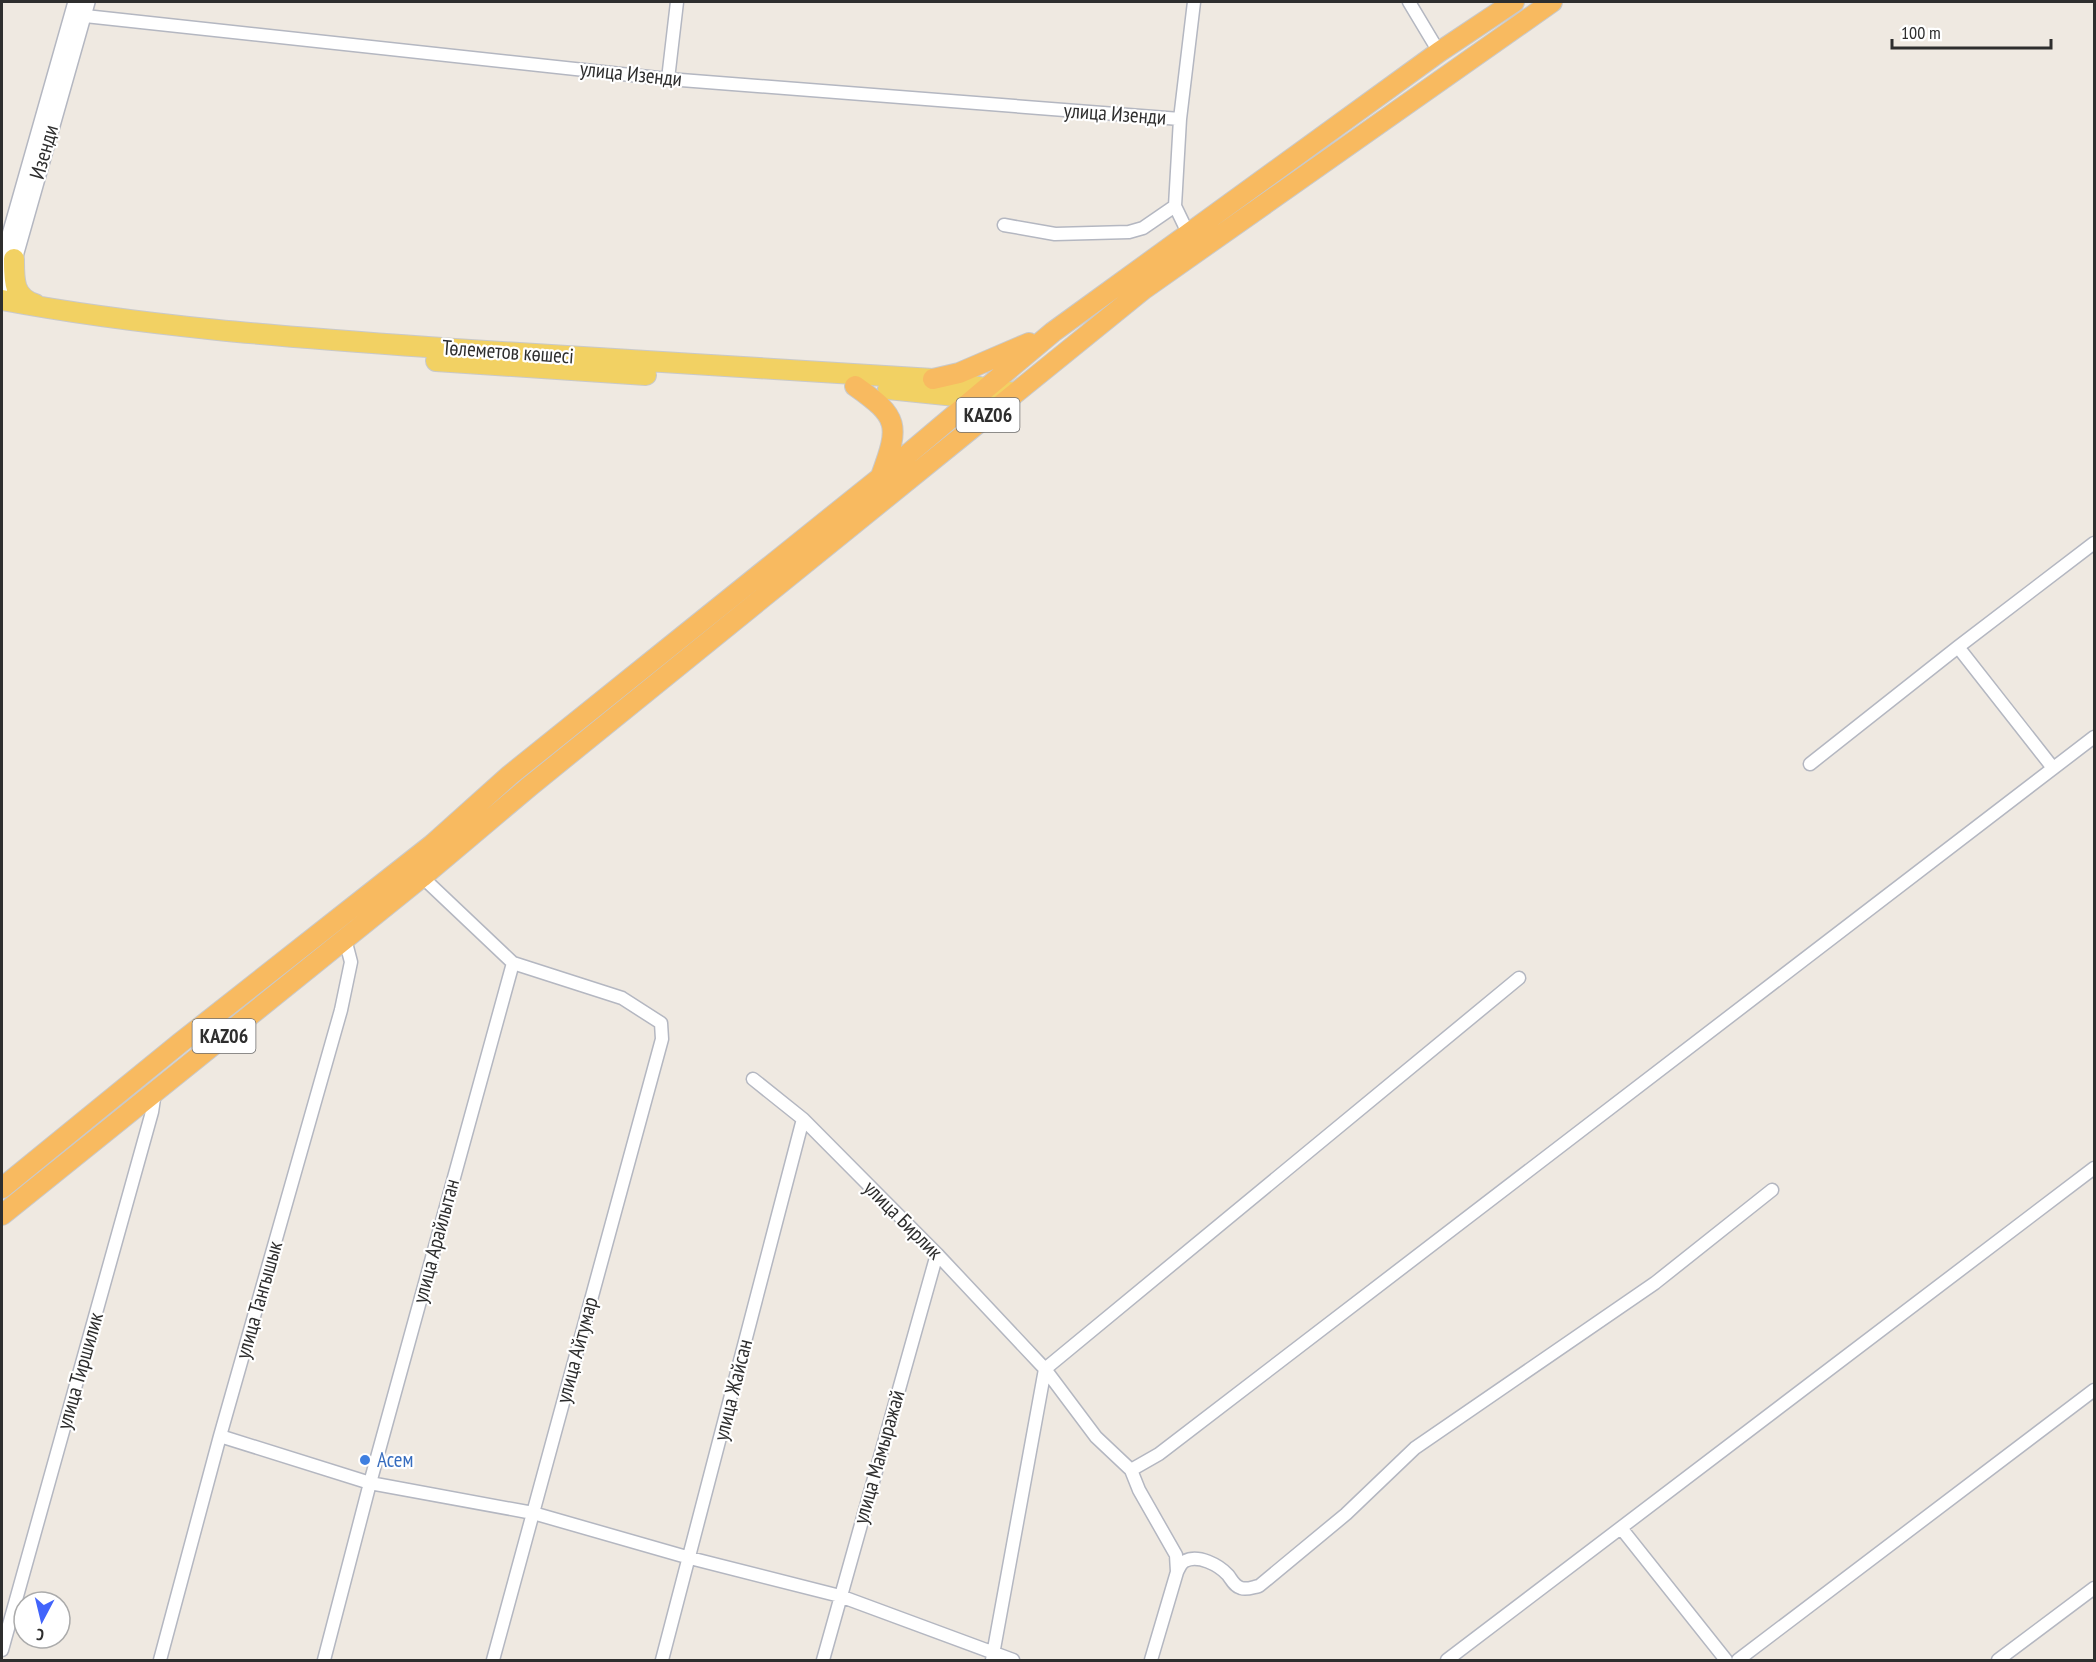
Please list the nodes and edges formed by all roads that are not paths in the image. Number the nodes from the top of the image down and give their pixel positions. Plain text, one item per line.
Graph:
1 (87, 2) edge
2 (677, 2) edge
3 (1194, 2) edge
4 (1409, 2) edge
5 (1514, 2) edge
6 (1552, 2) edge
7 (77, 11) edge
8 (1439, 52) junction
9 (668, 79) junction
10 (1180, 119) junction
11 (1175, 206) junction
12 (1004, 225) dead end
13 (1188, 233) junction
14 (5, 258) edge
15 (2, 301) edge
16 (52, 310) junction
17 (2, 312) edge
18 (1053, 332) junction
19 (933, 379) junction
20 (855, 386) junction
21 (982, 393) junction
22 (1009, 398) junction
23 (881, 477) junction
24 (2094, 543) edge
25 (1958, 647) junction
26 (2094, 736) edge
27 (1810, 764) dead end
28 (2053, 768) junction
29 (407, 863) junction
30 (422, 877) junction
31 (345, 939) junction
32 (513, 963) junction
33 (1519, 978) dead end
34 (753, 1079) dead end
35 (155, 1092) junction
36 (802, 1119) junction
37 (2094, 1168) edge
38 (2, 1188) edge
39 (1772, 1190) dead end
40 (2, 1215) edge
41 (937, 1254) junction
42 (1045, 1369) junction
43 (2094, 1390) edge
44 (220, 1436) junction
45 (1131, 1470) junction
46 (370, 1483) junction
47 (533, 1513) junction
48 (1621, 1528) junction
49 (690, 1558) junction
50 (1177, 1572) junction
51 (2094, 1587) edge
52 (840, 1596) junction
53 (2, 1650) edge
54 (993, 1657) edge
55 (160, 1660) edge
56 (324, 1660) edge
57 (493, 1660) edge
58 (662, 1660) edge
59 (823, 1660) edge
60 (1013, 1660) edge
61 (1151, 1660) edge
62 (1447, 1660) edge
63 (1726, 1660) edge
64 (1738, 1660) edge
65 (1998, 1660) edge

1 - 7 street, Изенди
2 - 9 street
3 - 10 street
4 - 8 street
5 - 8 highway, KАZ06
6 - 22 highway, KАZ06
7 - 9 street, улица Изенди
7 - 14 street, Изенди
8 - 13 highway, KАZ06
9 - 10 street, улица Изенди
10 - 11 street
11 - 12 street
11 - 13 street
13 - 18 highway, KАZ06
14 - 15 street, Изенди
14 - 16 main road
15 - 16 main road, Төлеметов көшесі
16 - 19 main road, Төлеметов көшесі
17 - 20 main road, Төлеметов көшесі
18 - 19 highway
18 - 21 highway, KАZ06
19 - 21 main road, Төлеметов көшесі
20 - 21 main road, Төлеметов көшесі
20 - 23 highway
21 - 22 main road, Төлеметов көшесі
21 - 23 highway, KАZ06
22 - 30 highway, KАZ06
23 - 29 highway, KАZ06
24 - 25 street
25 - 27 street
25 - 28 street
26 - 28 street
28 - 45 street
29 - 30 street
29 - 38 highway, KАZ06
30 - 31 highway, KАZ06
30 - 32 street
31 - 35 highway, KАZ06
31 - 44 street, улица Тангышык
32 - 46 street, улица Арайлытан
32 - 47 street, улица Айтумар
33 - 42 street
34 - 36 street, улица Бирлик
35 - 40 highway, KАZ06
35 - 53 street, улица Тиршилик
36 - 41 street, улица Бирлик
36 - 49 street, улица Жайсан
37 - 48 street
39 - 50 street
41 - 42 street, улица Бирлик
41 - 52 street, улица Мамыражай
42 - 45 street, улица Бирлик
42 - 54 street
43 - 64 street
44 - 46 street
44 - 55 street, улица Тангышык
45 - 50 street
46 - 47 street
46 - 56 street, улица Арайлытан
47 - 49 street
47 - 57 street, улица Айтумар
48 - 62 street
48 - 63 street
49 - 52 street
49 - 58 street, улица Жайсан
50 - 61 street
51 - 65 street
52 - 54 street
52 - 59 street, улица Мамыражай
54 - 60 street

